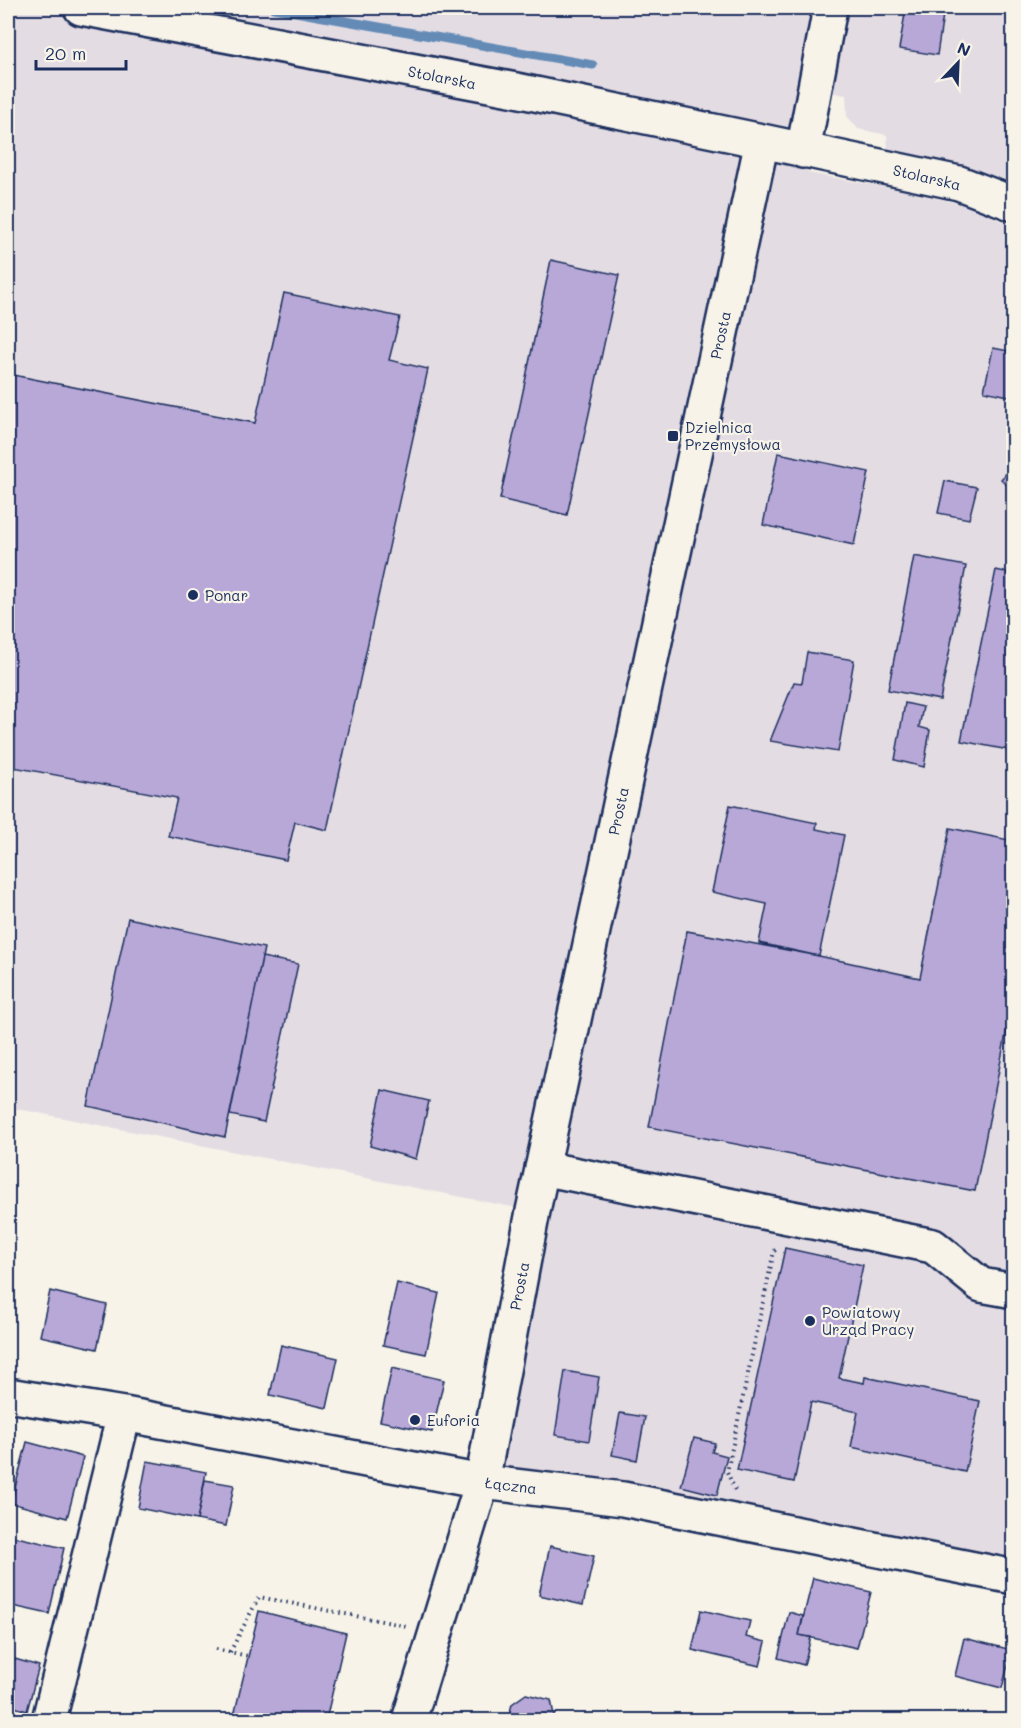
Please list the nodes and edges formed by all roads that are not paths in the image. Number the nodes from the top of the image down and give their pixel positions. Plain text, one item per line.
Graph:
1 (81, 8) edge
2 (830, 8) edge
3 (762, 141) junction
4 (803, 151) junction
5 (1014, 204) edge
6 (542, 1168) junction
7 (1014, 1291) edge
8 (8, 1395) edge
9 (124, 1414) junction
10 (482, 1482) junction
11 (1014, 1577) edge
12 (49, 1720) edge
13 (408, 1720) edge

1 - 3 street, Stolarska
2 - 4 street
3 - 4 street, Stolarska
3 - 6 street, Prosta
4 - 5 street, Stolarska
6 - 7 street
6 - 10 street, Prosta
8 - 9 street, Łączna
9 - 10 street, Łączna
9 - 12 street
10 - 11 street, Łączna
10 - 13 street, Prosta

